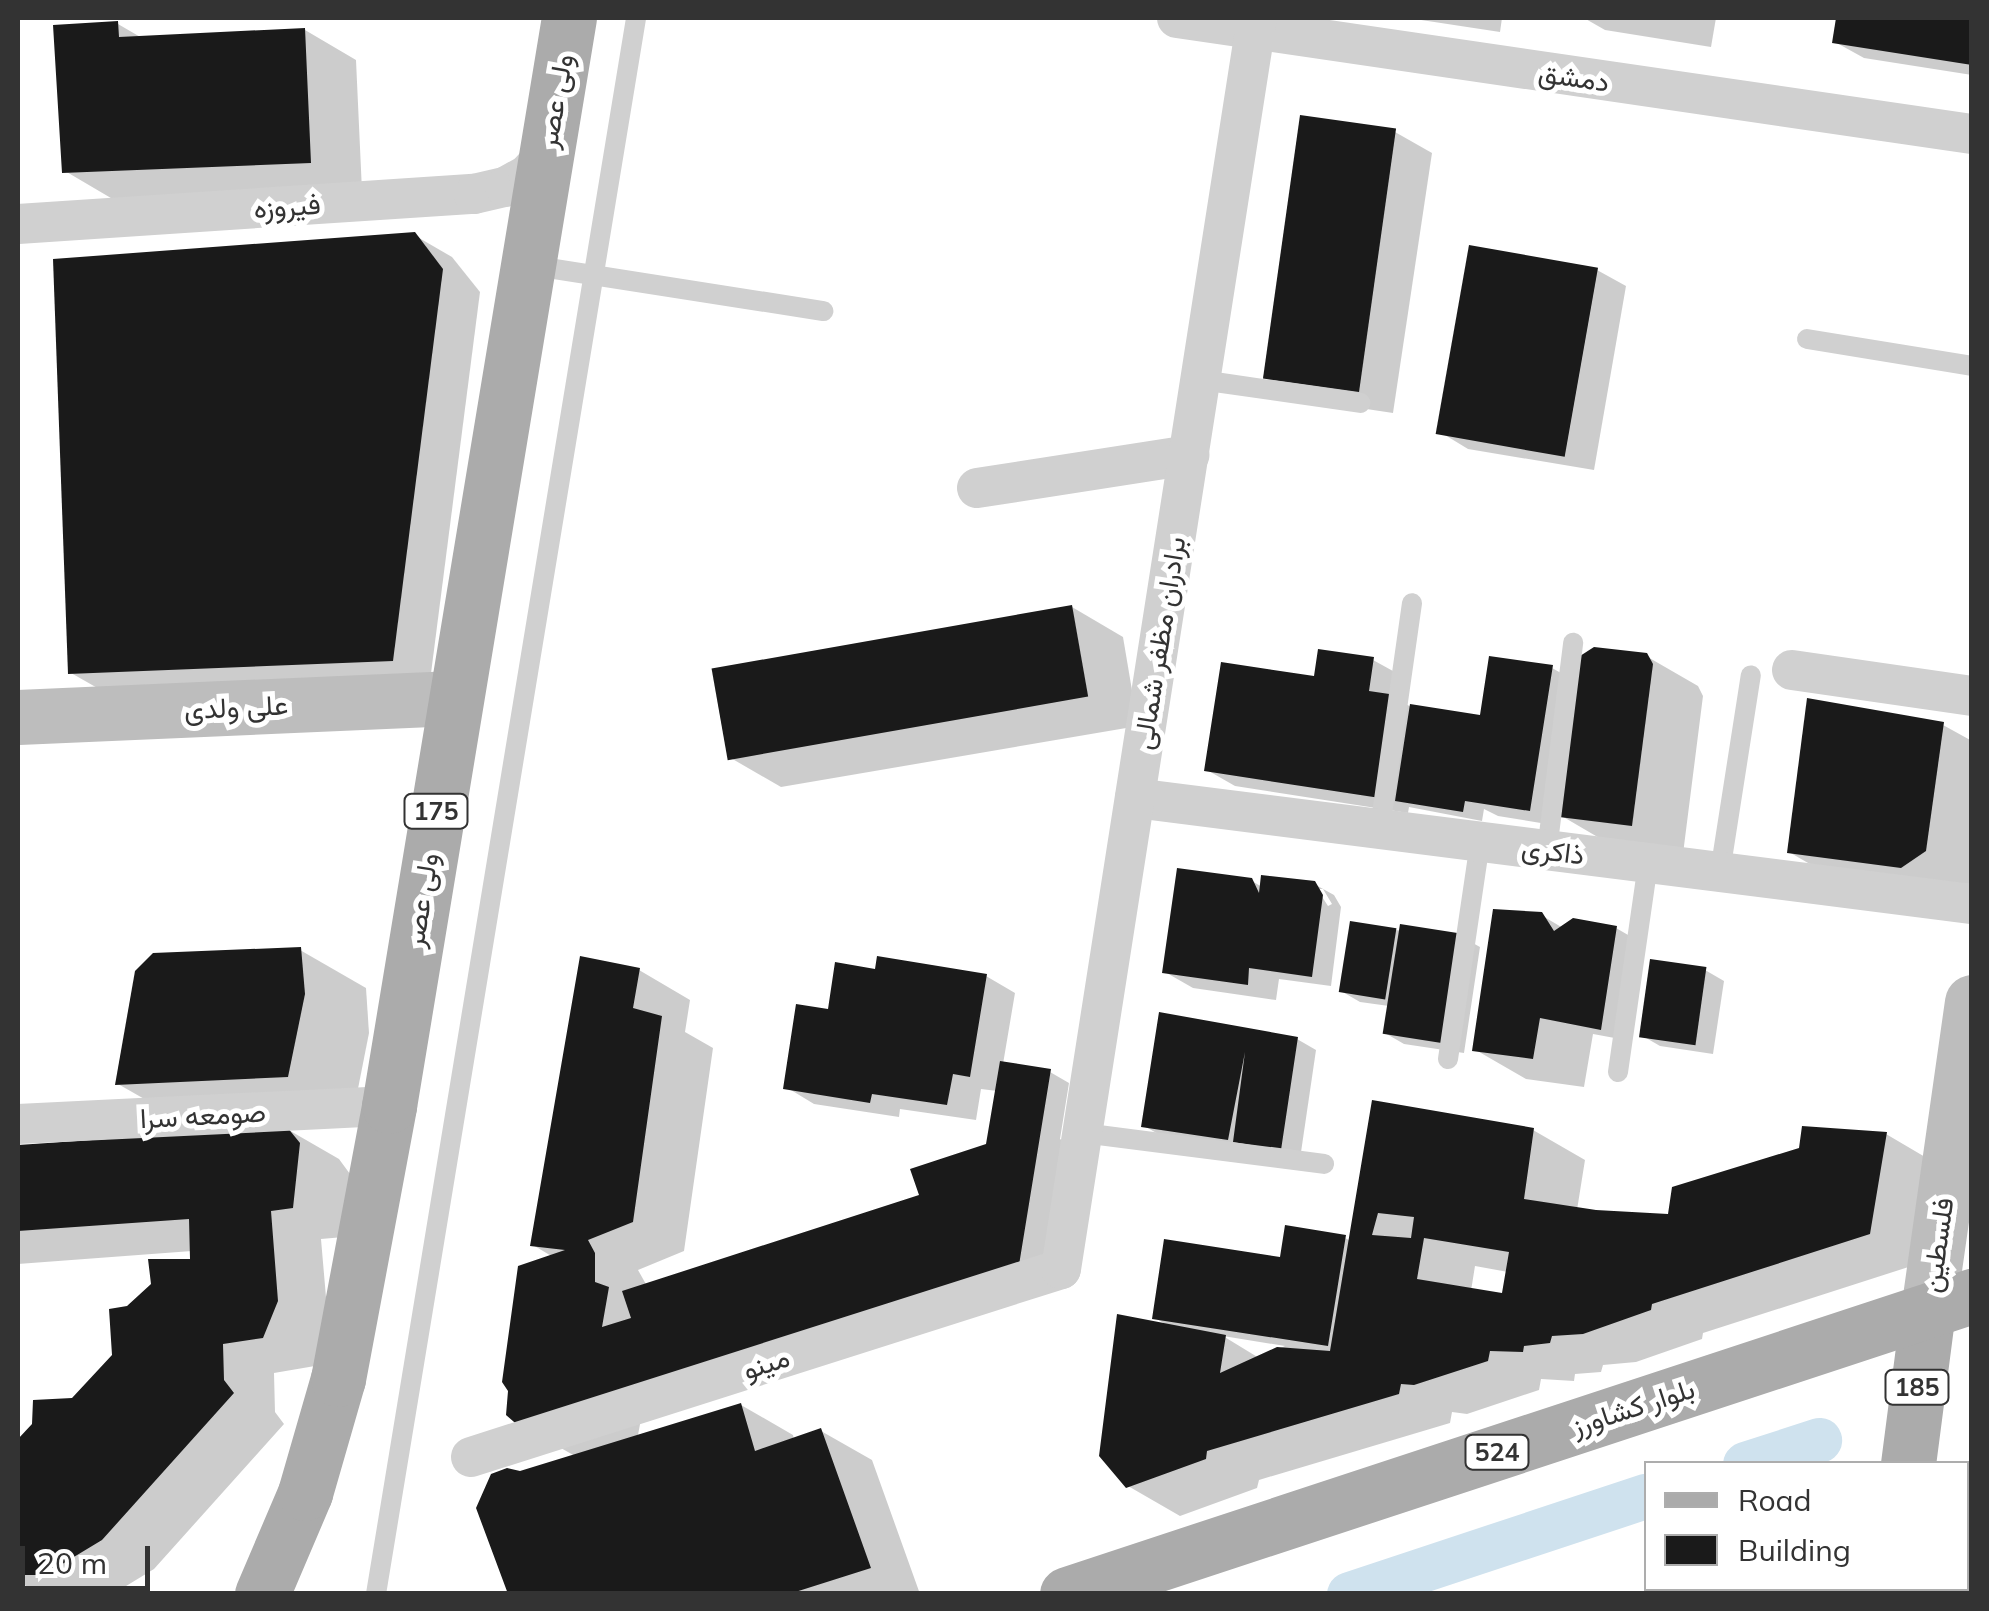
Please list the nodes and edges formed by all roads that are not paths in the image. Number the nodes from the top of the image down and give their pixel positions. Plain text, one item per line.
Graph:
1 (569, 18) edge
2 (636, 18) edge
3 (1177, 18) edge
4 (1256, 24) edge
5 (1972, 134) edge
6 (545, 155) junction
7 (18, 224) edge
8 (527, 264) junction
9 (594, 275) junction
10 (822, 311) dead end
11 (1807, 339) dead end
12 (1972, 366) edge
13 (1201, 380) junction
14 (1360, 404) dead end
15 (1189, 455) junction
16 (977, 488) dead end
17 (1412, 603) dead end
18 (1573, 642) dead end
19 (1792, 670) dead end
20 (1751, 675) dead end
21 (1972, 696) edge
22 (454, 698) junction
23 (18, 717) edge
24 (1135, 798) junction
25 (1380, 828) junction
26 (1480, 842) junction
27 (1547, 850) junction
28 (1648, 862) junction
29 (1720, 872) junction
30 (1972, 904) edge
31 (1972, 1002) edge
32 (1448, 1059) dead end
33 (1618, 1072) dead end
34 (388, 1106) junction
35 (18, 1124) edge
36 (1082, 1133) junction
37 (1324, 1164) dead end
38 (1061, 1270) joint
39 (1950, 1304) edge
40 (471, 1458) dead end
41 (1909, 1461) edge
42 (262, 1594) edge
43 (376, 1594) edge
44 (1067, 1594) edge

1 - 6 main road, ولی عصر / 175
2 - 9 lane
3 - 4 street, دمشق
4 - 5 street, دمشق
4 - 13 street, برادران مظفر شمالی
6 - 7 street, فیروزه
6 - 8 main road, ولی عصر / 175
8 - 9 lane
8 - 22 main road, ولی عصر / 175
9 - 10 lane
9 - 43 lane
11 - 12 lane
13 - 14 lane
13 - 15 street, برادران مظفر شمالی
15 - 16 street
15 - 24 street, برادران مظفر شمالی
17 - 25 lane
18 - 27 lane
19 - 21 street
20 - 29 lane
22 - 23 street, علی ولدی
22 - 34 main road, ولی عصر / 175
24 - 25 street, ذاکری
24 - 36 street, برادران مظفر شمالی
25 - 26 street, ذاکری
26 - 27 street, ذاکری
26 - 32 lane
27 - 28 street, ذاکری
28 - 29 street, ذاکری
28 - 33 lane
29 - 30 street, ذاکری
31 - 39 street, فلسطین / 185
34 - 35 street, صومعه سرا
34 - 42 main road, ولی عصر / 175
36 - 37 lane
36 - 38 street, برادران مظفر شمالی
38 - 40 street, مینو
39 - 41 main road, 185
39 - 44 main road, بلوار کشاورز / 524

